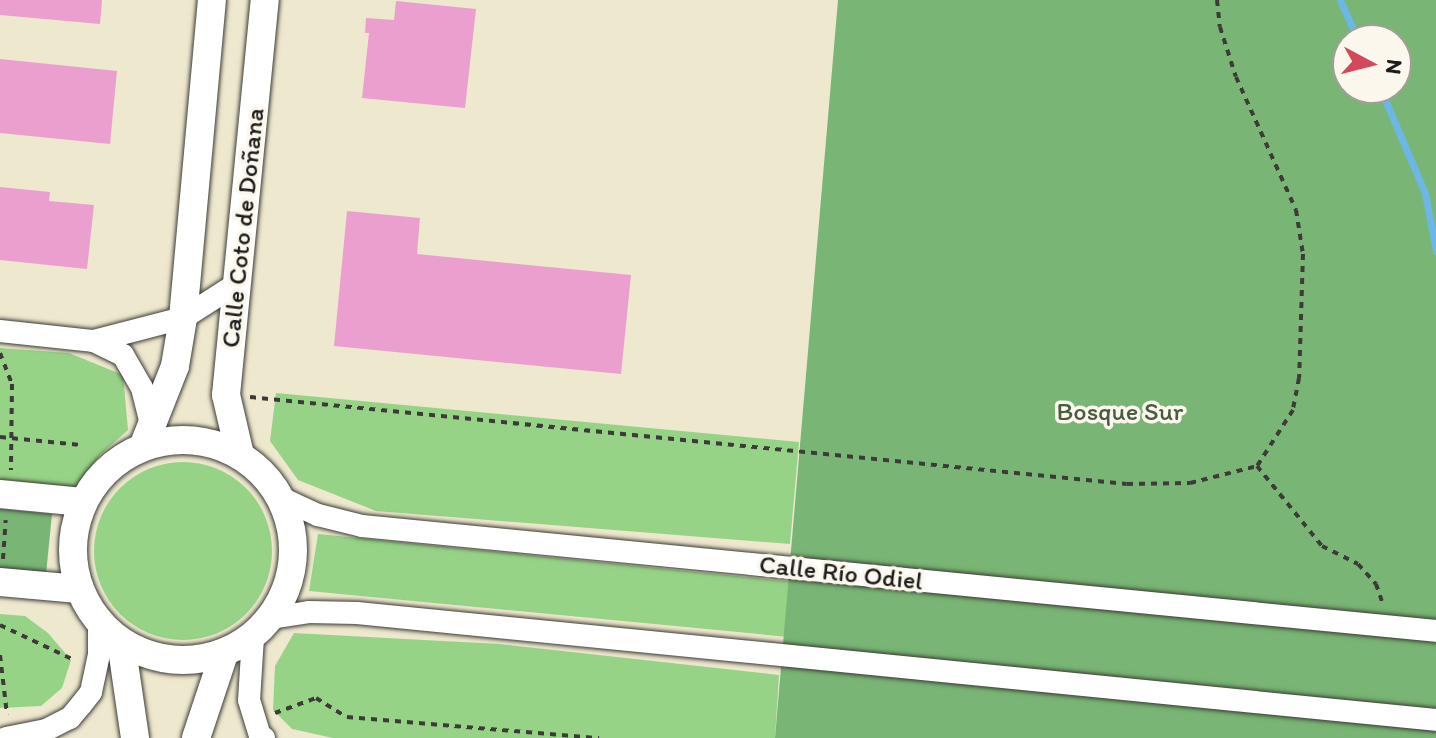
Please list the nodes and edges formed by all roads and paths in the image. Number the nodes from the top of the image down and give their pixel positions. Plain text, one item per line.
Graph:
1 (212, 0) edge
2 (265, 0) edge
3 (1217, 0) edge
4 (238, 283) junction
5 (183, 318) junction
6 (0, 331) edge
7 (94, 341) junction
8 (0, 353) edge
9 (226, 395) junction
10 (147, 436) junction
11 (0, 437) edge
12 (12, 438) junction
13 (81, 445) dead end
14 (240, 455) junction
15 (1257, 466) junction
16 (6, 493) edge
17 (281, 498) junction
18 (83, 502) junction
19 (1, 576) edge
20 (79, 589) junction
21 (99, 623) junction
22 (0, 625) edge
23 (262, 627) junction
24 (1396, 627) junction
25 (1436, 631) edge
26 (121, 642) junction
27 (224, 654) junction
28 (0, 655) edge
29 (82, 663) dead end
30 (2, 688) edge
31 (1436, 720) edge
32 (264, 728) edge
33 (4, 732) edge
34 (135, 738) edge
35 (196, 738) edge
36 (599, 738) edge

1 - 5 street, Calle Coto de Doñana
2 - 4 street, Calle Coto de Doñana
3 - 15 path
4 - 5 street
4 - 9 street, Calle Coto de Doñana
5 - 7 street
5 - 10 street, Calle Coto de Doñana
6 - 7 street
7 - 10 street
8 - 12 path
9 - 14 street, Calle Coto de Doñana
9 - 15 path
10 - 14 street
10 - 18 street
11 - 12 path
12 - 13 path
12 - 16 path
14 - 17 street
15 - 24 path
16 - 18 street
16 - 19 path
17 - 23 street
17 - 24 street, Calle Río Odiel
18 - 20 street
19 - 20 street
20 - 21 street
21 - 26 street
21 - 33 street
22 - 29 path
23 - 27 street
23 - 31 street
23 - 32 street
24 - 25 street, Calle Río Odiel
26 - 27 street
26 - 34 street
27 - 35 street
28 - 30 path
30 - 33 path
32 - 36 path

